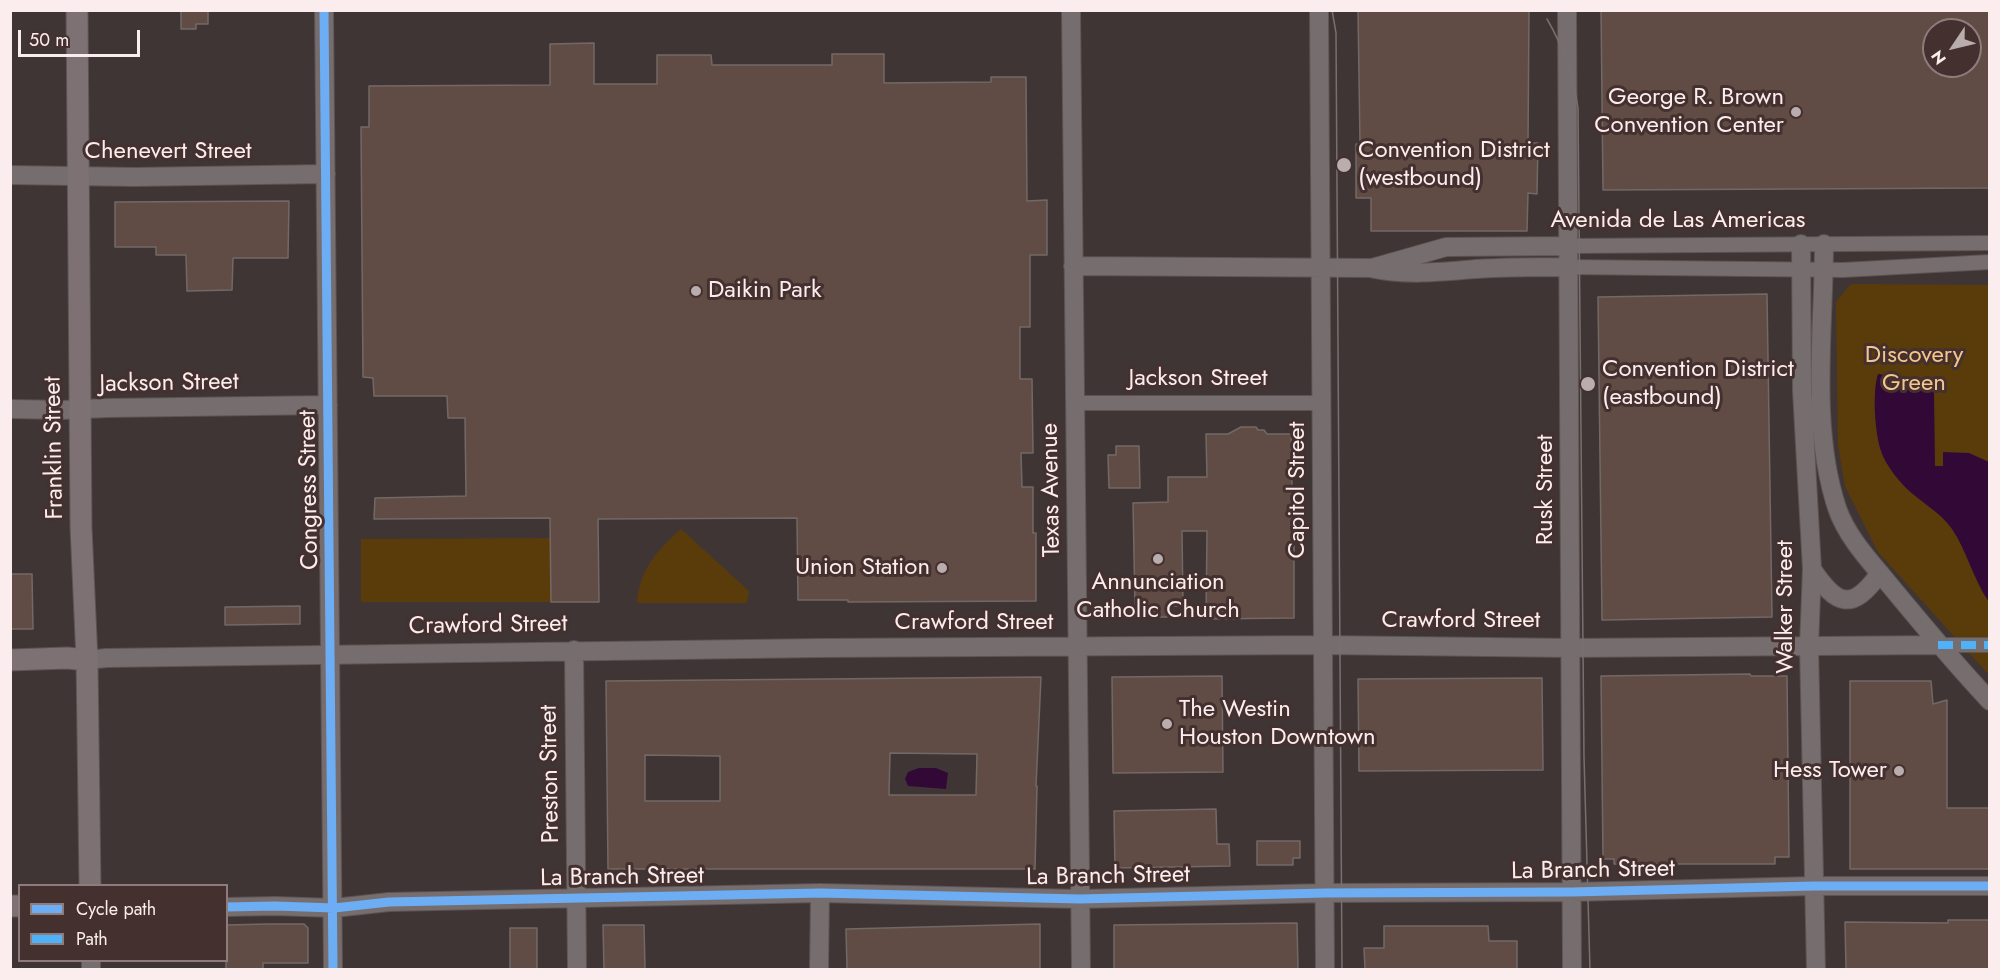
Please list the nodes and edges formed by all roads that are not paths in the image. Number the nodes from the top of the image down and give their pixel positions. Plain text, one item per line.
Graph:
1 (77, 10) edge
2 (324, 10) edge
3 (1071, 10) edge
4 (1306, 10) edge
5 (1319, 10) edge
6 (1567, 10) edge
7 (1318, 40) junction
8 (326, 174) junction
9 (10, 175) edge
10 (78, 176) junction
11 (1989, 243) edge
12 (1801, 244) junction
13 (1824, 244) junction
14 (1568, 246) junction
15 (1989, 262) edge
16 (1073, 266) junction
17 (1568, 267) junction
18 (1320, 268) junction
19 (1370, 268) junction
20 (1801, 270) junction
21 (1824, 270) junction
22 (1075, 403) junction
23 (1321, 403) junction
24 (328, 405) junction
25 (10, 409) edge
26 (80, 410) junction
27 (1823, 438) junction
28 (1804, 439) junction
29 (1812, 569) junction
30 (1880, 573) junction
31 (1323, 645) junction
32 (1938, 645) junction
33 (1989, 645) edge
34 (1809, 646) junction
35 (1077, 648) junction
36 (1570, 648) junction
37 (574, 651) junction
38 (331, 654) junction
39 (10, 660) edge
40 (87, 660) junction
41 (1989, 701) edge
42 (90, 884) edge
43 (1814, 886) junction
44 (1989, 886) edge
45 (1572, 892) junction
46 (820, 893) junction
47 (1325, 893) junction
48 (577, 897) junction
49 (1080, 899) junction
50 (228, 907) edge
51 (333, 908) junction
52 (333, 969) edge
53 (577, 969) edge
54 (819, 969) edge
55 (1081, 969) edge
56 (1325, 969) edge
57 (1572, 969) edge
58 (1816, 969) edge

1 - 10 main road, Franklin Street
2 - 8 street, Congress Street
3 - 16 street, Texas Avenue
4 - 7 street
5 - 7 street, Capitol Street
6 - 14 street, Rusk Street
7 - 18 street, Capitol Street
8 - 10 street, Chenevert Street
8 - 24 street, Congress Street
9 - 10 street, Chenevert Street
10 - 26 main road, Franklin Street
11 - 13 street, Avenida de Las Americas
12 - 13 street, Avenida de Las Americas
12 - 14 street, Avenida de Las Americas
12 - 20 street, Walker Street
13 - 21 street
14 - 17 street, Rusk Street
14 - 19 street, Avenida de Las Americas
15 - 21 street, Avenida de Las Americas
16 - 18 street, Avenida de Las Americas
16 - 22 street, Texas Avenue
17 - 19 street, Avenida de Las Americas
17 - 20 street, Avenida de Las Americas
17 - 36 street, Rusk Street
18 - 19 street, Avenida de Las Americas
18 - 23 street, Capitol Street
20 - 21 street, Avenida de Las Americas
20 - 28 street, Walker Street
21 - 27 street
22 - 23 street, Jackson Street
22 - 35 street, Texas Avenue
23 - 31 street, Capitol Street
24 - 26 street, Jackson Street
24 - 38 street, Congress Street
25 - 26 street, Jackson Street
26 - 40 main road, Franklin Street
27 - 28 street
27 - 30 street
28 - 29 street, Walker Street
29 - 30 street
29 - 34 street, Walker Street
30 - 32 street
31 - 35 street, Crawford Street
31 - 36 street, Crawford Street
31 - 47 street, Capitol Street
32 - 33 street
32 - 34 street, Crawford Street
32 - 41 street
34 - 36 street, Crawford Street
34 - 43 street, Walker Street
35 - 37 street, Crawford Street
35 - 49 street, Texas Avenue
36 - 45 street, Rusk Street
37 - 38 street, Crawford Street
37 - 48 street, Preston Street
38 - 40 street, Crawford Street
38 - 51 street, Congress Street
39 - 40 main road, Crawford Street
40 - 42 main road, Franklin Street
43 - 44 street, La Branch Street
43 - 45 street, La Branch Street
43 - 58 street, Walker Street
45 - 47 street, La Branch Street
45 - 57 street, Rusk Street
46 - 48 street, La Branch Street
46 - 49 street, La Branch Street
46 - 54 street
47 - 49 street, La Branch Street
47 - 56 street, Capitol Street
48 - 51 street, La Branch Street
48 - 53 street, Preston Street
49 - 55 street, Texas Avenue
50 - 51 street, La Branch Street
51 - 52 street, Congress Street

